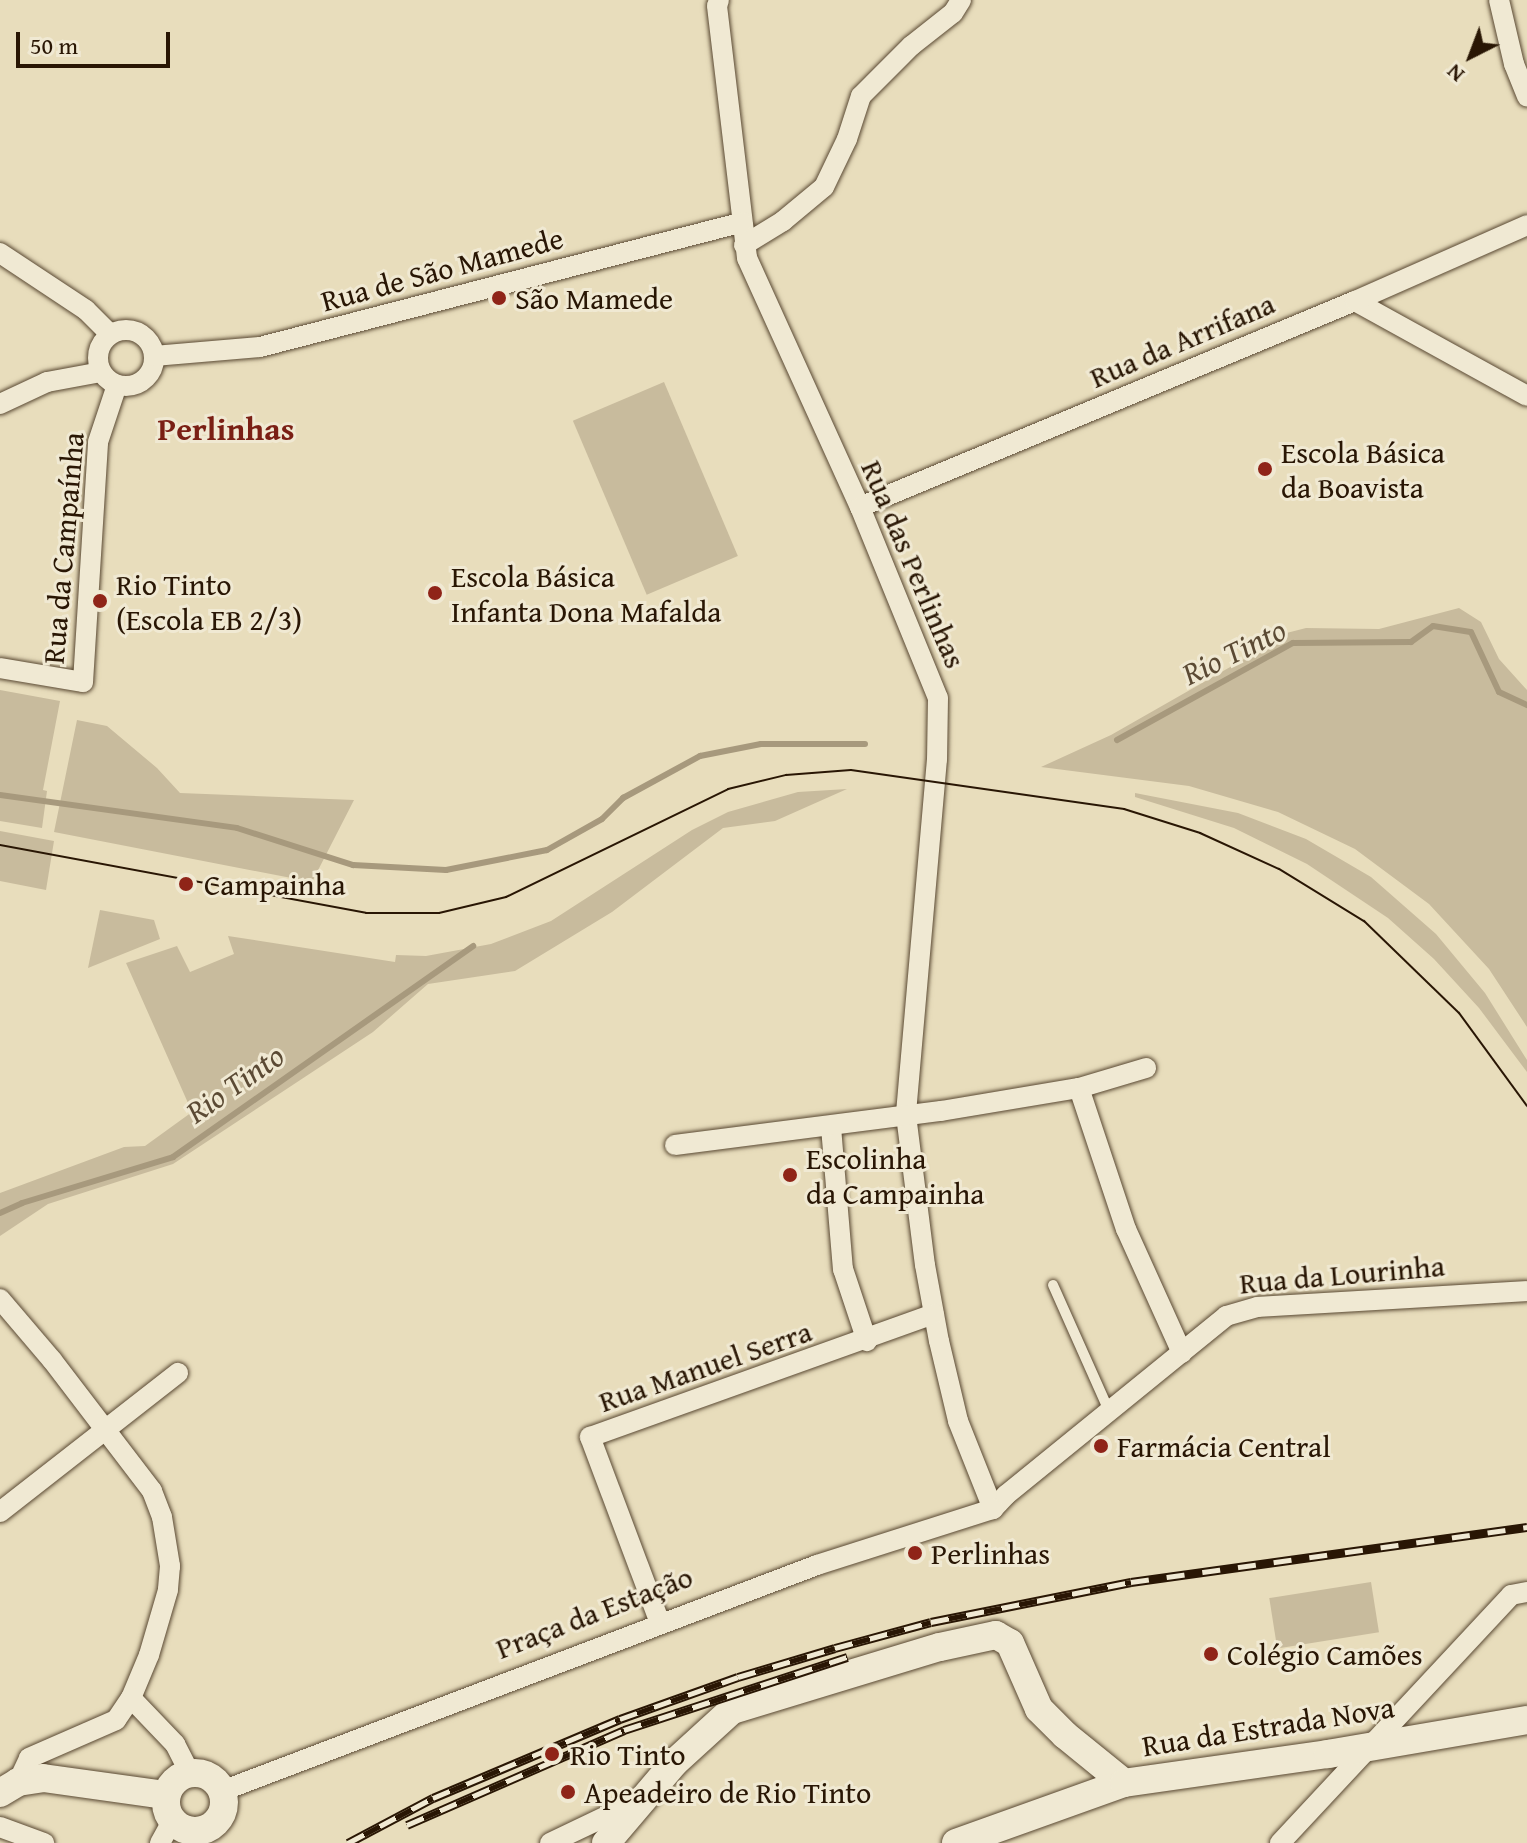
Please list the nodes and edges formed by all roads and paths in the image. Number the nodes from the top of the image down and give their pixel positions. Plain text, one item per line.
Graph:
1 (961, 0) edge
2 (1499, 0) edge
3 (717, 2) edge
4 (1527, 97) edge
5 (742, 222) junction
6 (1527, 225) edge
7 (744, 245) junction
8 (0, 253) edge
9 (1355, 301) junction
10 (110, 334) junction
11 (154, 356) junction
12 (109, 379) junction
13 (1527, 396) edge
14 (0, 404) edge
15 (860, 507) junction
16 (0, 668) edge
17 (1146, 1068) dead end
18 (1079, 1088) junction
19 (906, 1115) junction
20 (831, 1127) junction
21 (675, 1145) dead end
22 (1053, 1285) dead end
23 (1527, 1291) edge
24 (0, 1299) edge
25 (934, 1314) junction
26 (867, 1341) junction
27 (1182, 1353) junction
28 (178, 1373) dead end
29 (1110, 1413) junction
30 (104, 1429) junction
31 (993, 1509) junction
32 (0, 1512) edge
33 (1527, 1592) edge
34 (660, 1623) junction
35 (131, 1698) junction
36 (1527, 1720) edge
37 (1374, 1744) junction
38 (189, 1772) junction
39 (1124, 1783) junction
40 (9, 1787) edge
41 (222, 1791) junction
42 (644, 1798) junction
43 (172, 1826) edge
44 (0, 1827) edge
45 (44, 1843) edge
46 (550, 1843) edge
47 (606, 1843) edge
48 (956, 1843) edge
49 (1280, 1843) edge

1 - 7 street
2 - 4 street
3 - 5 street, Rua das Perlinhas
5 - 7 street, Rua das Perlinhas
5 - 11 street, Rua de São Mamede
6 - 9 street, Rua da Arrifana
7 - 15 street, Rua das Perlinhas
8 - 10 street
9 - 13 street
9 - 15 street, Rua da Arrifana
10 - 11 street
10 - 12 street
11 - 12 street
12 - 14 street
12 - 16 street, Rua da Campaínha
15 - 19 street, Rua das Perlinhas
17 - 18 street
18 - 19 street
18 - 27 street
19 - 20 street
19 - 25 street, Rua das Perlinhas
20 - 21 street
20 - 26 street
22 - 29 lane
23 - 27 street, Rua da Lourinha
24 - 30 street
25 - 26 street, Rua Manuel Serra
25 - 31 street, Rua das Perlinhas
26 - 34 street, Rua Manuel Serra
27 - 29 street, Rua da Lourinha
28 - 30 street
29 - 31 street, Rua da Lourinha
30 - 32 street
30 - 35 street
31 - 34 street, Praça da Estação
33 - 37 street
34 - 41 street, Praça da Estação
35 - 38 street
35 - 40 street
36 - 37 street, Rua da Estrada Nova
37 - 39 street, Rua da Estrada Nova
37 - 49 street
38 - 41 street
38 - 43 street
39 - 42 street, Rua da Estrada Nova
39 - 48 street
40 - 43 street
41 - 43 street
42 - 46 street
42 - 47 street
44 - 45 street

